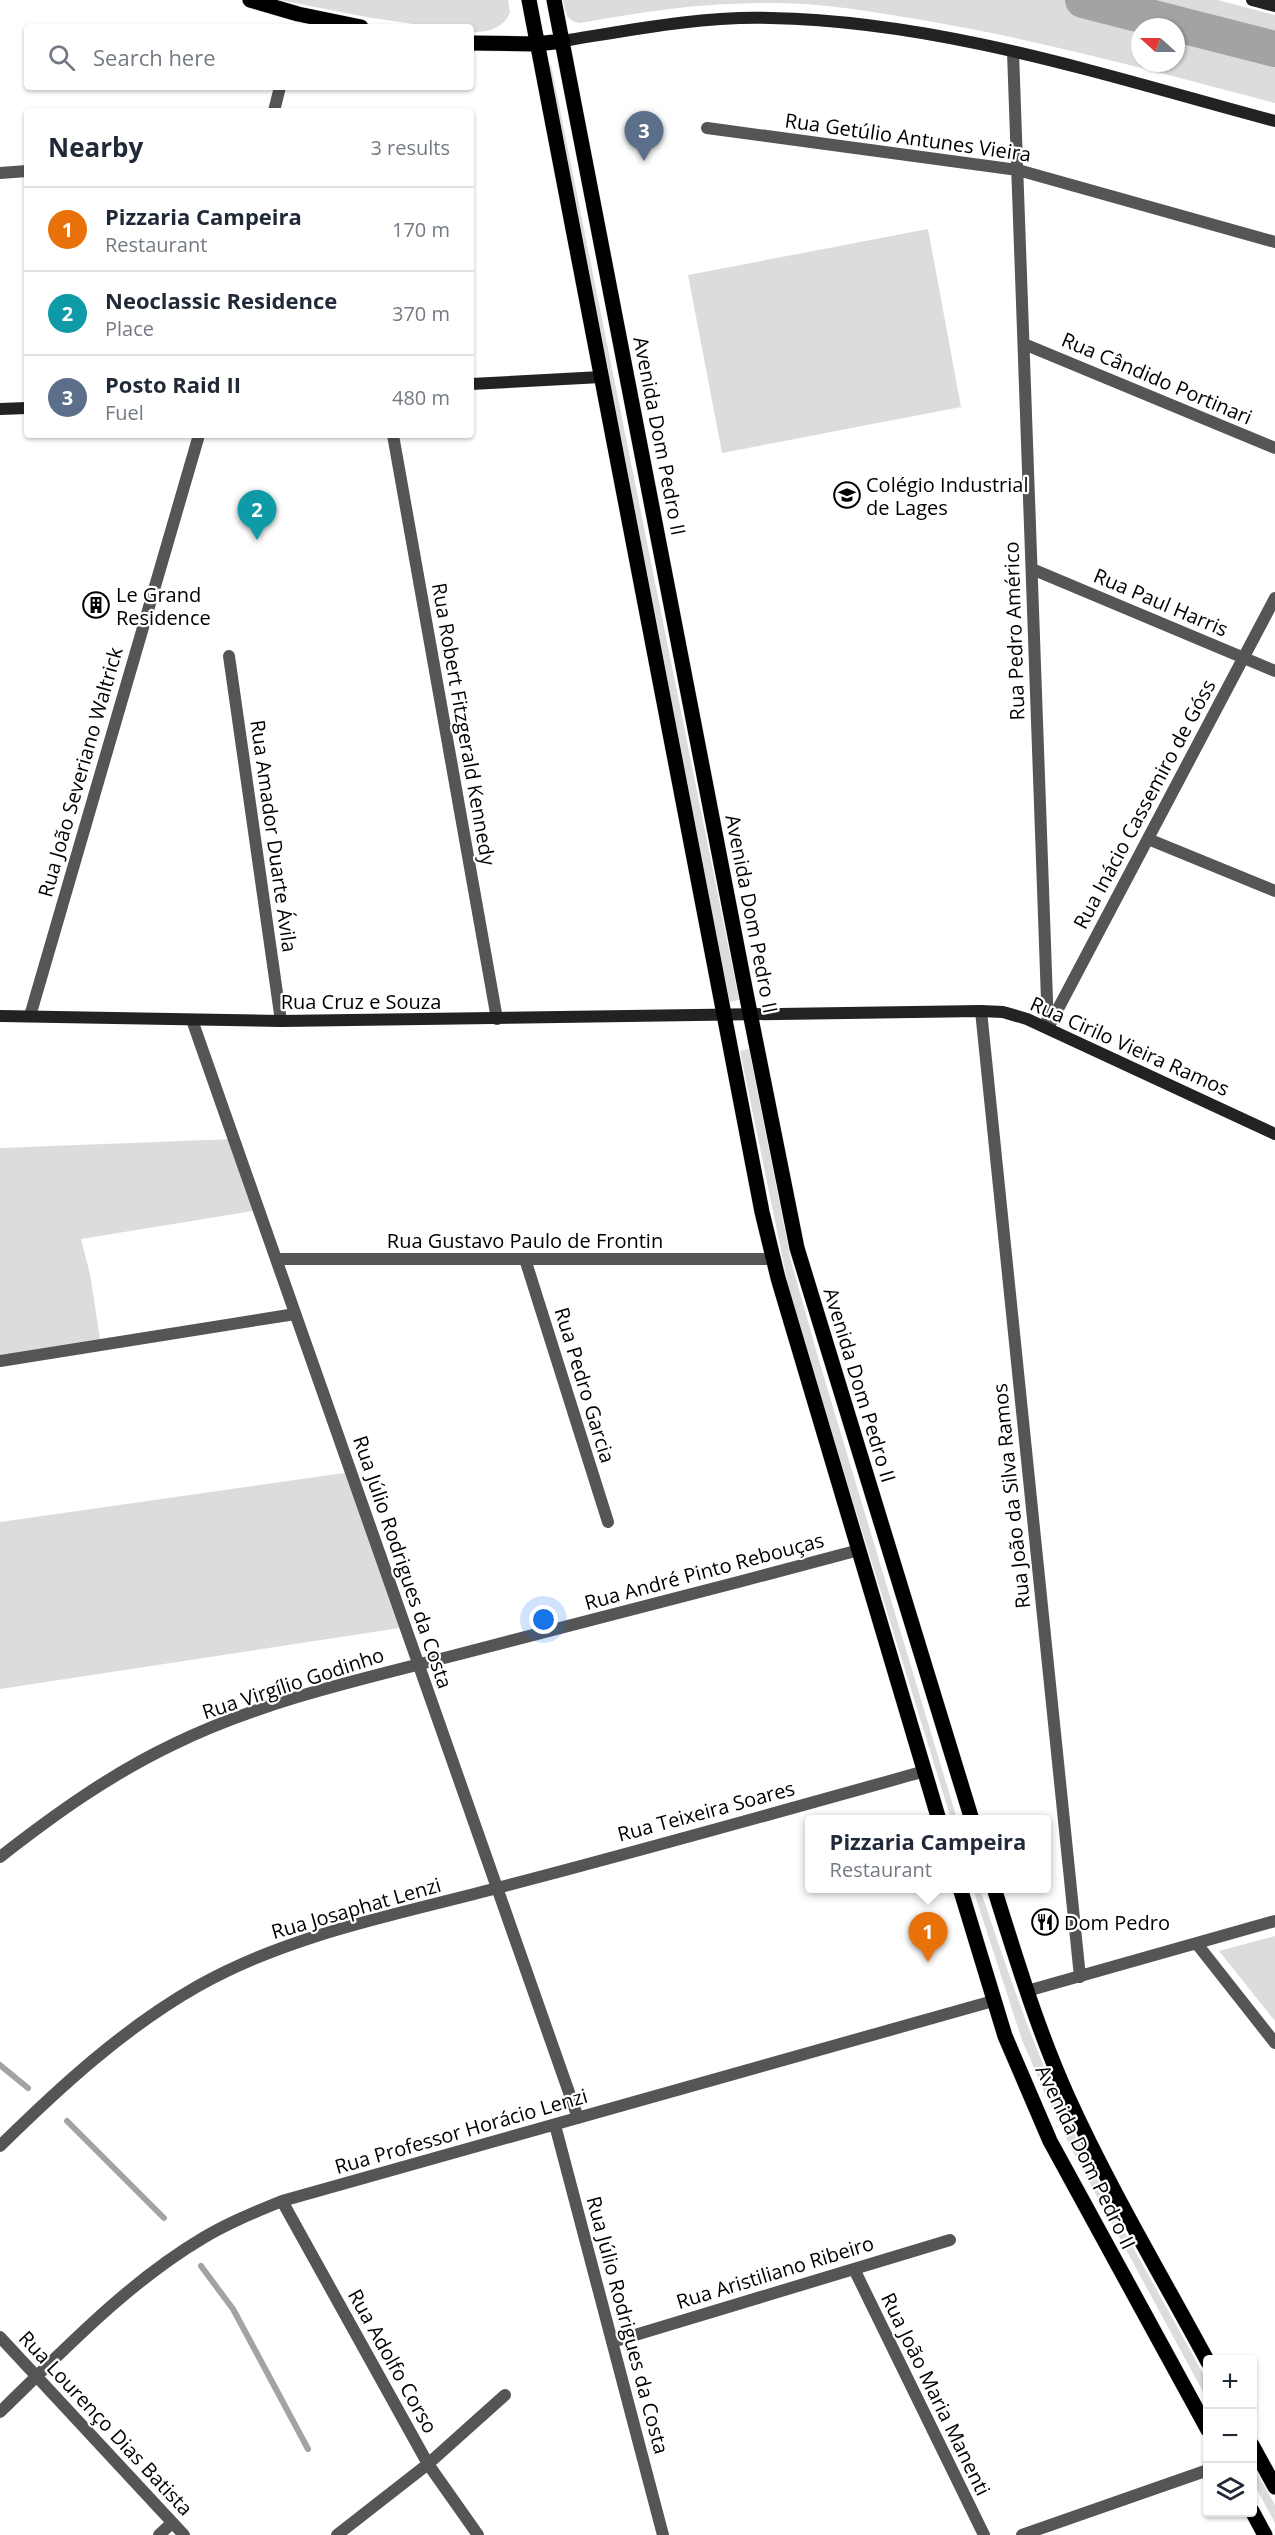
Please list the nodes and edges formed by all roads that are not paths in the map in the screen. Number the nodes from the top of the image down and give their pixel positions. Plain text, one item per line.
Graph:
1 (250, 0) edge
2 (1252, 0) edge
3 (529, 1) edge
4 (554, 1) edge
5 (1275, 6) edge
6 (296, 20) edge
7 (333, 24) edge
8 (562, 41) junction
9 (474, 42) edge
10 (536, 44) junction
11 (1013, 52) junction
12 (279, 90) edge
13 (275, 108) edge
14 (1275, 121) edge
15 (707, 128) dead end
16 (1017, 170) junction
17 (24, 171) edge
18 (0, 173) edge
19 (1275, 242) edge
20 (1024, 344) junction
21 (602, 378) junction
22 (474, 384) edge
23 (24, 408) edge
24 (0, 409) edge
25 (198, 438) edge
26 (394, 438) edge
27 (1275, 448) edge
28 (1032, 569) junction
29 (1275, 598) edge
30 (229, 656) dead end
31 (1243, 658) junction
32 (1275, 671) edge
33 (1148, 839) junction
34 (1275, 891) edge
35 (981, 1011) junction
36 (723, 1014) junction
37 (750, 1014) junction
38 (0, 1016) edge
39 (30, 1016) junction
40 (497, 1019) junction
41 (192, 1020) junction
42 (281, 1021) junction
43 (1048, 1028) junction
44 (1275, 1134) edge
45 (276, 1259) junction
46 (525, 1259) junction
47 (773, 1259) junction
48 (296, 1314) junction
49 (0, 1361) edge
50 (608, 1522) dead end
51 (860, 1550) junction
52 (419, 1665) junction
53 (925, 1771) junction
54 (938, 1815) edge
55 (970, 1815) edge
56 (0, 1857) edge
57 (497, 1888) junction
58 (961, 1893) edge
59 (996, 1893) edge
60 (1275, 1921) edge
61 (1197, 1944) junction
62 (1080, 1977) junction
63 (1027, 1991) junction
64 (993, 2001) junction
65 (1275, 2043) edge
66 (578, 2118) junction
67 (555, 2124) junction
68 (0, 2146) edge
69 (282, 2201) junction
70 (950, 2240) dead end
71 (854, 2269) junction
72 (0, 2337) edge
73 (612, 2342) junction
74 (1205, 2355) edge
75 (37, 2376) junction
76 (505, 2395) dead end
77 (0, 2412) edge
78 (1203, 2421) edge
79 (1257, 2454) edge
80 (428, 2464) junction
81 (1203, 2472) edge
82 (1275, 2487) edge
83 (1255, 2517) edge
84 (172, 2523) junction
85 (159, 2535) edge
86 (184, 2535) edge
87 (337, 2535) edge
88 (478, 2535) edge
89 (663, 2535) edge
90 (984, 2535) edge
91 (1022, 2535) edge
92 (1265, 2535) edge

1 - 6 main road
2 - 5 main road
3 - 10 main road
4 - 8 main road, Avenida Dom Pedro II
6 - 7 main road
8 - 10 main road
8 - 11 main road
8 - 37 main road, Avenida Dom Pedro II
9 - 10 main road
10 - 21 main road
11 - 14 main road
11 - 16 street, Rua Pedro Américo
12 - 13 street
15 - 16 street, Rua Getúlio Antunes Vieira
16 - 19 street, Rua Getúlio Antunes Vieira
16 - 20 street, Rua Pedro Américo
17 - 18 street
20 - 27 street, Rua Cândido Portinari
20 - 28 street, Rua Pedro Américo
21 - 22 main road
21 - 36 main road
23 - 24 main road
25 - 39 street, Rua João Severiano Waltrick
26 - 40 street, Rua Robert Fitzgerald Kennedy
28 - 31 street, Rua Paul Harris
28 - 43 street, Rua Pedro Américo
29 - 31 street, Rua Inácio Cassemiro de Góss
30 - 42 street, Rua Amador Duarte Ávila
31 - 32 street, Rua Paul Harris
31 - 33 street, Rua Inácio Cassemiro de Góss
33 - 34 street
33 - 43 street, Rua Inácio Cassemiro de Góss
35 - 37 main road, Rua Cirilo Vieira Ramos
35 - 43 main road, Rua Cirilo Vieira Ramos
35 - 62 street, Rua João da Silva Ramos
36 - 37 main road, Rua Cirilo Vieira Ramos
36 - 40 main road, Rua Cruz e Souza
36 - 47 main road
37 - 55 main road, Avenida Dom Pedro II
38 - 39 main road, Rua Cruz e Souza
39 - 41 main road, Rua Cruz e Souza
40 - 42 main road, Rua Cruz e Souza
41 - 42 main road, Rua Cruz e Souza
41 - 45 street, Rua Júlio Rodrigues da Costa
43 - 44 main road, Rua Cirilo Vieira Ramos
45 - 46 street, Rua Gustavo Paulo de Frontin
45 - 48 street, Rua Júlio Rodrigues da Costa
46 - 47 street, Rua Gustavo Paulo de Frontin
46 - 50 street, Rua Pedro Garcia
47 - 51 main road
48 - 49 street
48 - 52 street, Rua Júlio Rodrigues da Costa
51 - 52 street, Rua André Pinto Rebouças
51 - 53 main road
52 - 56 street, Rua Virgílio Godinho
52 - 57 street, Rua Júlio Rodrigues da Costa
53 - 54 main road
53 - 57 street, Rua Teixeira Soares
57 - 66 street, Rua Júlio Rodrigues da Costa
57 - 68 street, Rua Josaphat Lenzi
58 - 64 main road, Avenida Dom Pedro II
59 - 63 main road, Avenida Dom Pedro II
60 - 61 street
61 - 62 street
61 - 65 street
62 - 63 street
63 - 74 main road, Avenida Dom Pedro II
64 - 66 street, Rua Professor Horácio Lenzi
64 - 78 main road, Avenida Dom Pedro II
66 - 67 street, Rua Professor Horácio Lenzi
67 - 69 street, Rua Professor Horácio Lenzi
67 - 73 street, Rua Júlio Rodrigues da Costa
69 - 75 street, Rua Professor Horácio Lenzi
69 - 80 street, Rua Adolfo Corso
70 - 71 street, Rua Aristiliano Ribeiro
71 - 73 street, Rua Aristiliano Ribeiro
71 - 90 street, Rua João Maria Manenti
72 - 75 street, Rua Lourenço Dias Batista
73 - 89 street, Rua Júlio Rodrigues da Costa
75 - 77 street, Rua Professor Horácio Lenzi
75 - 84 street, Rua Lourenço Dias Batista
76 - 80 street
79 - 82 main road
80 - 87 street
80 - 88 street, Rua Adolfo Corso
81 - 91 street
83 - 92 main road
84 - 85 street
84 - 86 street, Rua Lourenço Dias Batista

